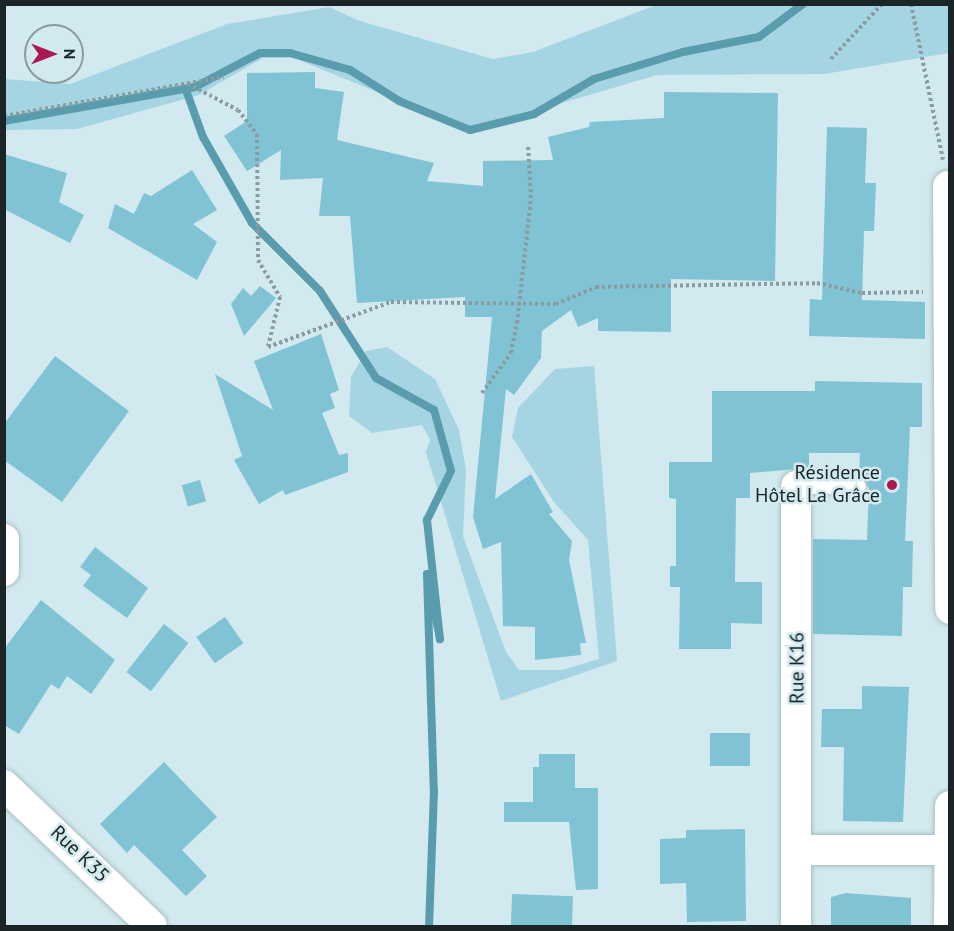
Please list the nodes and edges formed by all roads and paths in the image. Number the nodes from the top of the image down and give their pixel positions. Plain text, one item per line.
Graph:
1 (882, 4) edge
2 (911, 4) edge
3 (831, 59) dead end
4 (224, 77) dead end
5 (188, 84) junction
6 (4, 116) edge
7 (528, 144) dead end
8 (948, 186) edge
9 (948, 291) edge
10 (519, 304) junction
11 (482, 393) dead end
12 (796, 486) joint
13 (858, 486) dead end
14 (4, 539) edge
15 (5, 570) edge
16 (950, 609) edge
17 (4, 785) edge
18 (950, 806) edge
19 (797, 850) junction
20 (949, 850) edge
21 (152, 927) edge
22 (796, 927) edge
23 (948, 927) edge

1 - 3 path
2 - 8 path
4 - 5 path
5 - 6 path
5 - 10 path
7 - 10 path
8 - 9 street
9 - 10 path
9 - 16 street
10 - 11 path
12 - 13 lane
12 - 19 street, Rue K16
14 - 15 street
17 - 21 street, Rue K35
18 - 20 street
19 - 20 street
19 - 22 street, Rue K16
20 - 23 street

